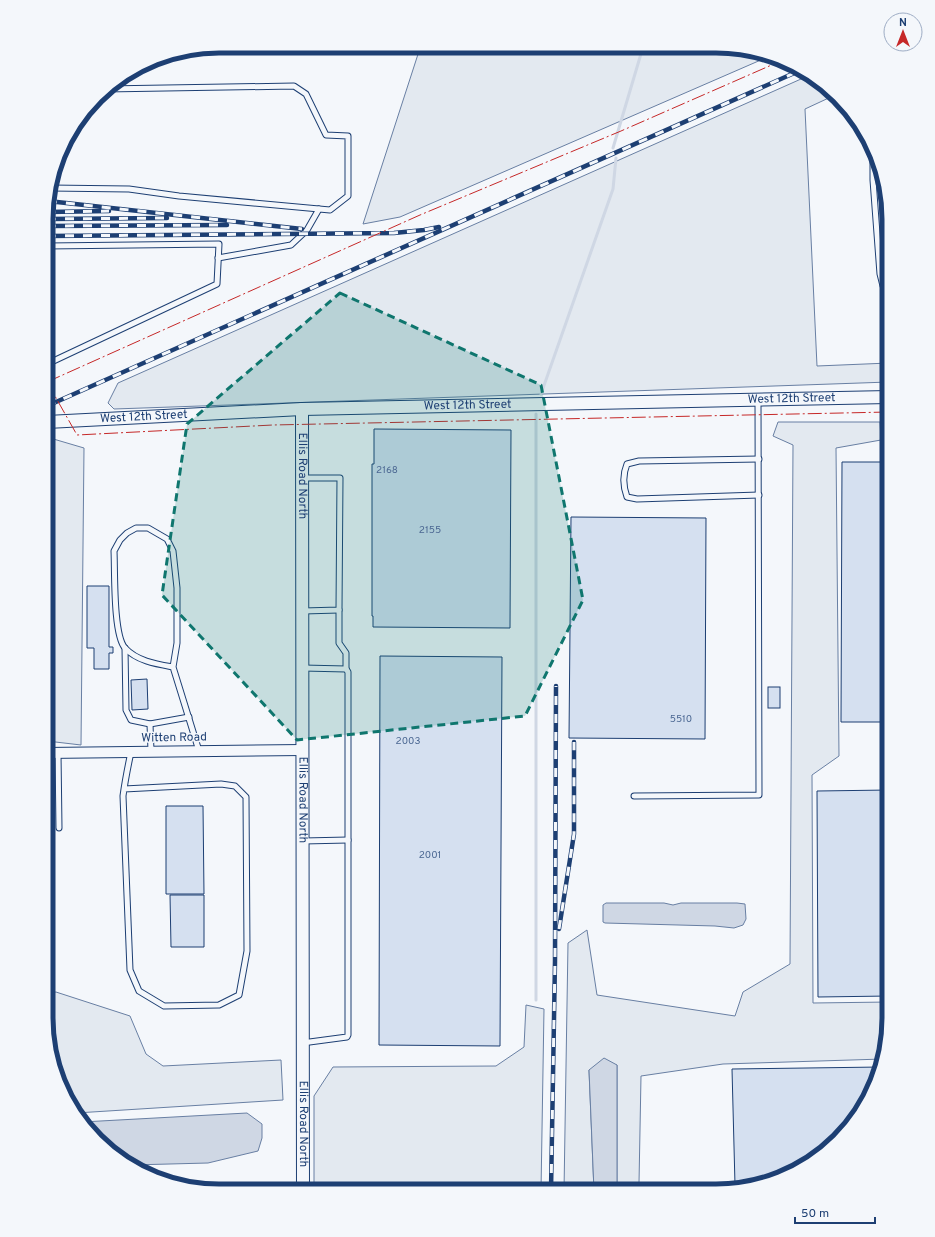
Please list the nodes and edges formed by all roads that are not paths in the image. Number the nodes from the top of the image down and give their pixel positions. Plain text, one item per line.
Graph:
1 (116, 89) edge
2 (873, 167) edge
3 (56, 188) edge
4 (319, 208) junction
5 (53, 246) edge
6 (218, 258) junction
7 (882, 282) edge
8 (53, 361) edge
9 (882, 398) edge
10 (758, 400) junction
11 (302, 409) junction
12 (53, 422) edge
13 (759, 459) junction
14 (302, 478) junction
15 (759, 495) junction
16 (339, 610) junction
17 (303, 611) junction
18 (125, 648) junction
19 (173, 667) junction
20 (303, 668) junction
21 (346, 669) junction
22 (189, 717) junction
23 (150, 724) junction
24 (303, 750) junction
25 (151, 751) junction
26 (199, 751) junction
27 (131, 752) junction
28 (53, 753) edge
29 (58, 753) junction
30 (124, 789) junction
31 (634, 796) dead end
32 (59, 828) dead end
33 (348, 840) junction
34 (302, 841) junction
35 (302, 1043) junction
36 (303, 1184) edge

1 - 4 lane
2 - 7 lane
3 - 4 lane
4 - 6 lane
5 - 6 lane
6 - 8 lane
9 - 10 street, West 12th Street
10 - 11 street, West 12th Street
10 - 13 lane
11 - 12 street, West 12th Street
11 - 14 street, Ellis Road North
13 - 15 lane
13 - 15 lane
14 - 16 lane
14 - 17 street, Ellis Road North
15 - 31 lane
16 - 17 lane
16 - 21 lane
17 - 20 street, Ellis Road North
18 - 19 lane
18 - 19 lane
18 - 23 lane
19 - 22 lane
20 - 21 lane
20 - 24 street, Ellis Road North
21 - 33 lane
22 - 23 lane
22 - 26 lane
23 - 25 lane
24 - 26 street, Witten Road
24 - 34 street, Ellis Road North
25 - 26 street, Witten Road
25 - 27 street, Witten Road
27 - 29 street, Witten Road
27 - 30 lane
28 - 29 street, Witten Road
29 - 32 lane
30 - 30 lane
33 - 34 lane
33 - 35 lane
34 - 35 street, Ellis Road North
35 - 36 street, Ellis Road North

